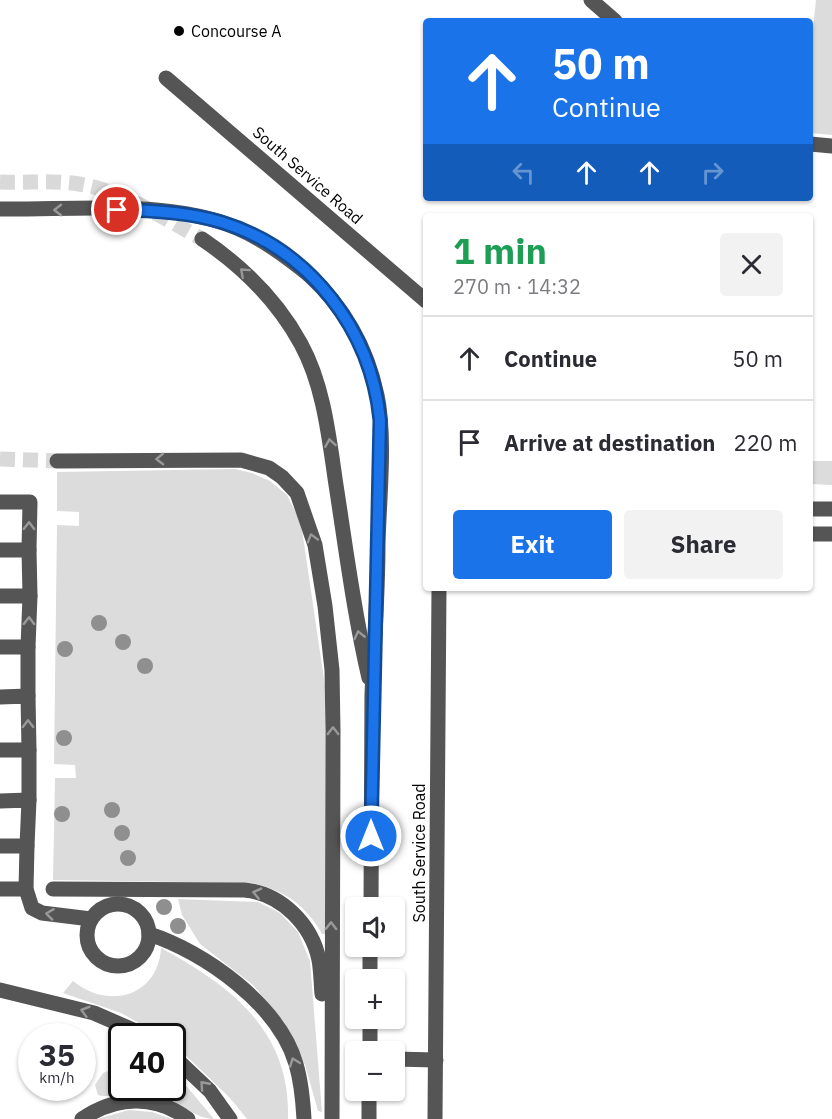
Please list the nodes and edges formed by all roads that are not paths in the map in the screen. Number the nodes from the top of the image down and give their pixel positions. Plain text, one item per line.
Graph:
1 (591, 0) edge
2 (612, 18) edge
3 (166, 78) dead end
4 (813, 144) edge
5 (832, 146) edge
6 (0, 210) edge
7 (201, 239) tunnel mouth
8 (423, 298) edge
9 (57, 461) tunnel mouth
10 (0, 502) edge
11 (832, 508) edge
12 (813, 509) edge
13 (813, 534) edge
14 (832, 534) edge
15 (0, 550) edge
16 (29, 550) junction
17 (439, 591) edge
18 (0, 596) edge
19 (30, 596) junction
20 (0, 647) edge
21 (28, 647) junction
22 (372, 692) junction
23 (28, 696) junction
24 (0, 697) edge
25 (0, 750) edge
26 (29, 750) junction
27 (29, 800) junction
28 (0, 801) edge
29 (0, 846) edge
30 (27, 846) junction
31 (0, 889) edge
32 (26, 889) junction
33 (53, 889) dead end
34 (371, 897) edge
35 (91, 919) junction
36 (155, 936) junction
37 (0, 990) edge
38 (121, 1023) edge
39 (405, 1059) edge
40 (435, 1060) junction
41 (186, 1068) edge
42 (369, 1101) edge
43 (332, 1115) edge
44 (82, 1119) edge
45 (188, 1119) edge
46 (230, 1119) edge
47 (304, 1119) edge
48 (369, 1119) edge
49 (435, 1119) edge

1 - 2 street
3 - 8 street, South Service Road
4 - 5 street
22 -> 6 street, bridge
22 -> 7 street
43 -> 9 street
16 -> 10 street
11 - 12 street
13 - 14 street
15 - 16 street
16 - 19 street
17 - 40 street, South Service Road
18 - 19 street
21 -> 19 street
20 - 21 street
21 - 23 street
22 - 34 street
23 - 24 street
26 -> 23 street
25 - 26 street
26 - 27 street
27 - 28 street
27 - 30 street
29 - 30 street
30 - 32 street
31 - 32 street
35 -> 32 street
43 -> 33 street
35 - 36 street
35 - 36 street
47 -> 36 street
38 -> 37 street
39 - 40 street
40 - 49 street, South Service Road
46 -> 41 street
42 - 48 street
44 - 45 street

